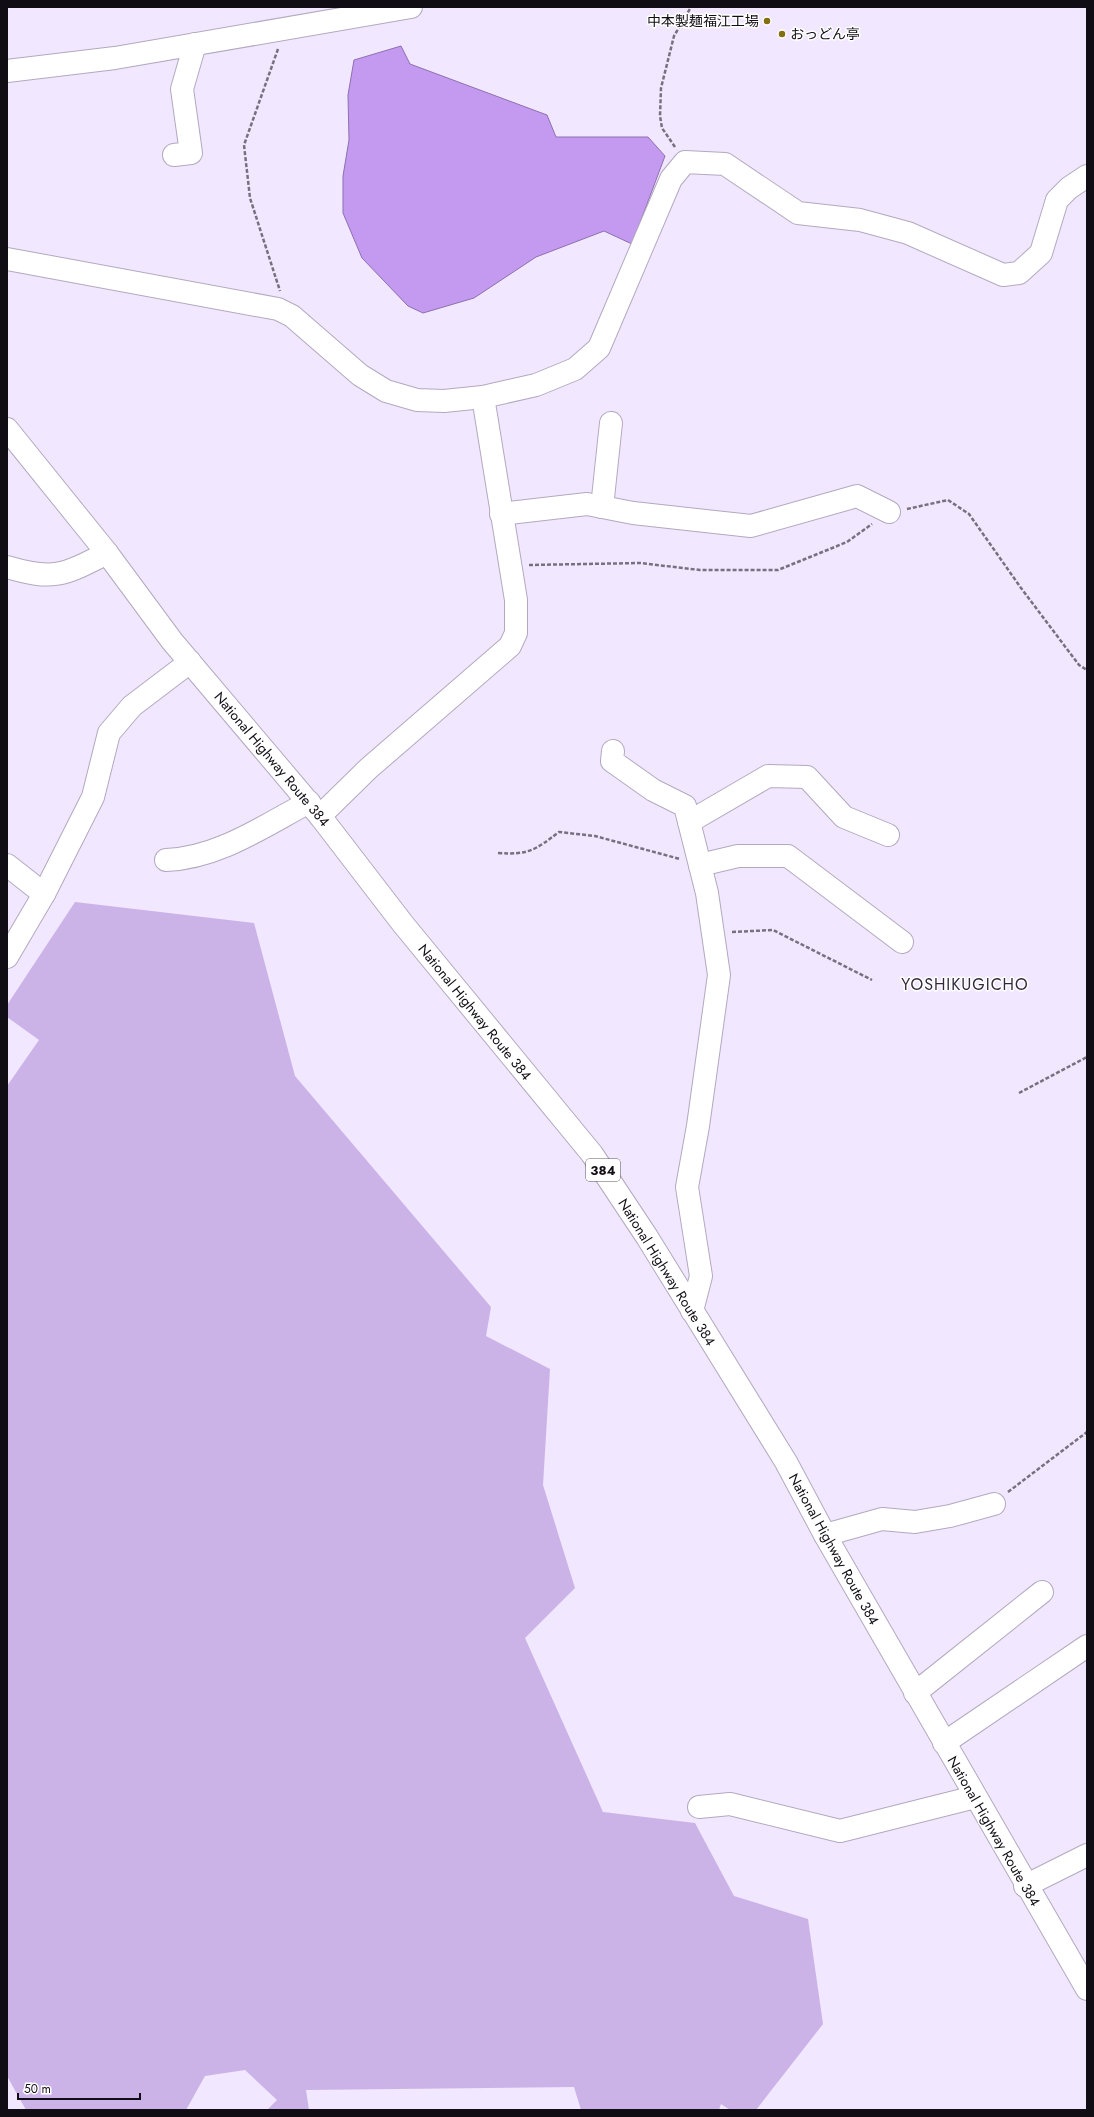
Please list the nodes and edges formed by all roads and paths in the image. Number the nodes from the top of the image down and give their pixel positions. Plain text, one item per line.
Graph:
1 (411, 7) edge
2 (690, 7) edge
3 (286, 28) junction
4 (196, 44) junction
5 (7, 71) edge
6 (174, 156) dead end
7 (685, 162) junction
8 (1087, 176) edge
9 (7, 259) edge
10 (287, 313) junction
11 (483, 397) junction
12 (611, 423) dead end
13 (7, 429) edge
14 (602, 507) junction
15 (889, 512) junction
16 (501, 514) junction
17 (107, 553) junction
18 (509, 564) junction
19 (7, 567) edge
20 (190, 662) junction
21 (1087, 670) edge
22 (613, 751) dead end
23 (315, 809) junction
24 (689, 822) junction
25 (888, 835) dead end
26 (498, 853) dead end
27 (166, 860) dead end
28 (7, 865) edge
29 (700, 865) junction
30 (44, 894) junction
31 (713, 933) junction
32 (902, 942) dead end
33 (7, 957) edge
34 (872, 980) dead end
35 (1087, 1057) edge
36 (1019, 1093) dead end
37 (692, 1311) junction
38 (1087, 1432) edge
39 (994, 1504) joint
40 (825, 1535) junction
41 (1042, 1592) dead end
42 (1087, 1646) edge
43 (915, 1693) junction
44 (944, 1743) junction
45 (975, 1797) junction
46 (699, 1807) dead end
47 (1087, 1855) edge
48 (1026, 1886) junction
49 (1087, 1989) edge

1 - 3 main road
2 - 7 path
3 - 4 main road
3 - 10 path
4 - 5 main road
4 - 6 main road
7 - 8 main road
7 - 11 main road
9 - 10 main road
10 - 11 main road
11 - 16 main road
12 - 14 main road
13 - 17 main road, National Highway Route 384 / 384
14 - 15 main road
14 - 16 main road
15 - 18 path
15 - 21 path
16 - 18 main road
17 - 19 main road
17 - 20 main road, National Highway Route 384 / 384
18 - 23 main road
20 - 23 main road, National Highway Route 384 / 384
20 - 30 main road
22 - 24 main road
23 - 27 main road
23 - 37 main road, National Highway Route 384 / 384
24 - 25 main road
24 - 29 main road
26 - 29 path
28 - 30 main road
29 - 31 main road
29 - 32 main road
30 - 33 main road
31 - 34 path
31 - 37 main road
35 - 36 path
37 - 40 main road, National Highway Route 384 / 384
38 - 39 path
39 - 40 main road
40 - 43 main road, National Highway Route 384 / 384
41 - 43 main road
42 - 44 main road
43 - 44 main road, National Highway Route 384 / 384
44 - 45 main road, National Highway Route 384 / 384
45 - 46 main road
45 - 48 main road, National Highway Route 384 / 384
47 - 48 main road
48 - 49 main road, National Highway Route 384 / 384

